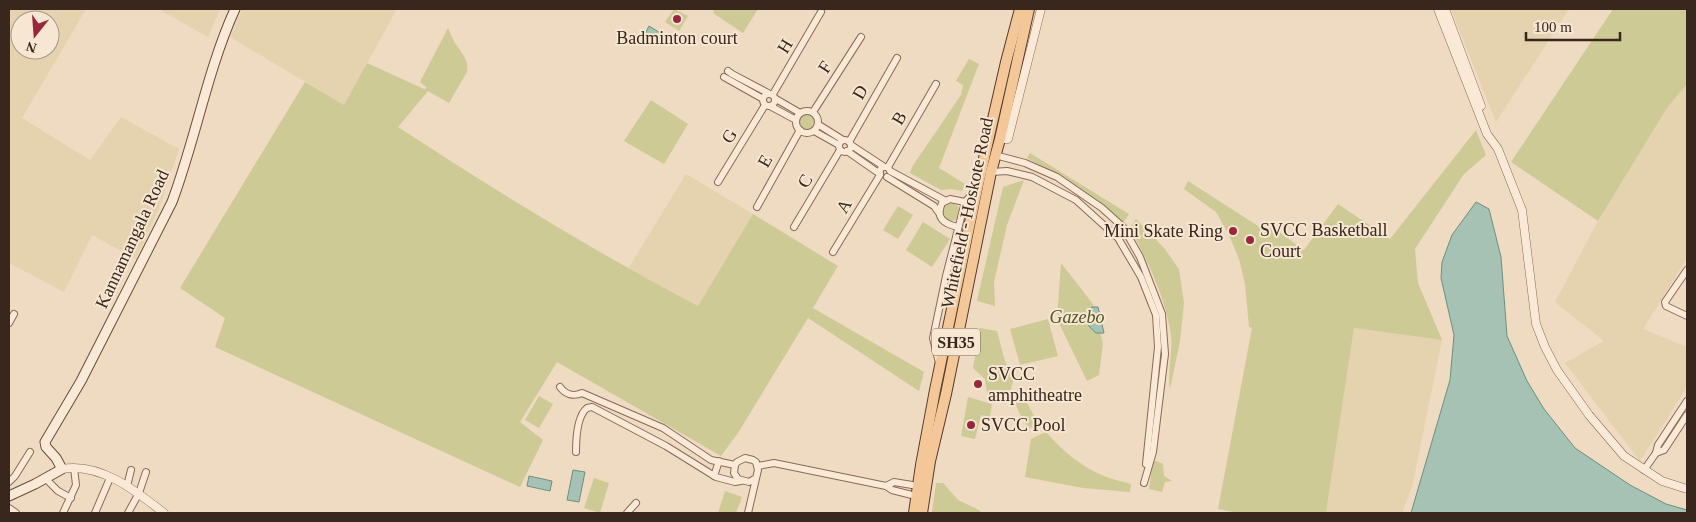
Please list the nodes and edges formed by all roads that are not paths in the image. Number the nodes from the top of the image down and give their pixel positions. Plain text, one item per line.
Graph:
1 (235, 9) edge
2 (1020, 9) edge
3 (1029, 9) edge
4 (1041, 9) edge
5 (1438, 9) edge
6 (1445, 9) edge
7 (821, 12) dead end
8 (1019, 30) junction
9 (861, 37) dead end
10 (897, 58) dead end
11 (728, 71) dead end
12 (724, 77) dead end
13 (936, 84) dead end
14 (769, 99) junction
15 (814, 112) junction
16 (800, 113) junction
17 (796, 120) junction
18 (816, 128) junction
19 (800, 130) junction
20 (1491, 138) junction
21 (1000, 140) junction
22 (845, 145) junction
23 (995, 155) junction
24 (885, 171) junction
25 (991, 172) junction
26 (718, 182) dead end
27 (977, 189) junction
28 (944, 200) junction
29 (965, 202) junction
30 (757, 207) dead end
31 (939, 213) junction
32 (794, 227) dead end
33 (958, 227) junction
34 (833, 252) dead end
35 (1687, 270) edge
36 (14, 314) dead end
37 (1687, 316) edge
38 (9, 323) edge
39 (940, 367) junction
40 (560, 387) dead end
41 (935, 390) junction
42 (946, 394) junction
43 (1687, 401) edge
44 (1687, 415) edge
45 (30, 452) dead end
46 (576, 452) dead end
47 (1656, 453) junction
48 (718, 461) junction
49 (735, 465) junction
50 (758, 466) junction
51 (74, 468) junction
52 (62, 469) junction
53 (131, 470) dead end
54 (1644, 470) junction
55 (146, 472) dead end
56 (714, 476) junction
57 (45, 478) junction
58 (110, 478) junction
59 (756, 478) junction
60 (741, 481) junction
61 (9, 482) edge
62 (127, 486) junction
63 (1687, 489) edge
64 (917, 491) junction
65 (138, 493) junction
66 (9, 496) edge
67 (71, 498) junction
68 (636, 503) dead end
69 (9, 508) edge
70 (16, 513) edge
71 (63, 513) edge
72 (95, 513) edge
73 (128, 513) edge
74 (164, 513) edge
75 (627, 513) edge
76 (748, 513) edge
77 (914, 513) edge
78 (922, 513) edge

1 - 52 main road, Kannamangala Road
2 - 8 main road, Whitefield - Hoskote Road / SH35
3 - 8 main road, Whitefield - Hoskote Road / SH35
4 - 21 street
5 - 20 street
6 - 20 street
7 - 14 street, H
8 - 21 main road, Whitefield - Hoskote Road / SH35
8 - 27 main road, Whitefield - Hoskote Road / SH35
9 - 15 street, F
10 - 22 street, D
11 - 14 street
12 - 14 street
13 - 24 street, B
14 - 16 street
14 - 17 street
14 - 26 street, G
15 - 16 street
15 - 18 street
16 - 17 street
17 - 19 street
18 - 19 street
18 - 22 street
19 - 30 street, E
20 - 54 street
21 - 23 main road, Whitefield - Hoskote Road / SH35
22 - 24 street
22 - 32 street, C
23 - 25 main road, Whitefield - Hoskote Road / SH35
23 - 25 street
24 - 28 street
24 - 31 street
24 - 34 street, A
25 - 42 main road, Whitefield - Hoskote Road / SH35
27 - 29 street
27 - 39 main road, Whitefield - Hoskote Road / SH35
28 - 29 street
28 - 31 street
29 - 33 street
31 - 33 street
33 - 39 street
35 - 37 street
36 - 38 street
39 - 41 main road, Whitefield - Hoskote Road / SH35
40 - 48 street
41 - 42 main road
41 - 64 main road, Whitefield - Hoskote Road / SH35
42 - 78 main road, Whitefield - Hoskote Road / SH35
43 - 47 street
44 - 47 street
45 - 61 street
46 - 56 street
47 - 54 street
48 - 49 street
48 - 56 street
49 - 50 street
49 - 60 street
50 - 59 street
50 - 64 street
51 - 52 street
51 - 58 street
51 - 67 street
52 - 57 main road
53 - 62 street
54 - 63 street
55 - 65 street
56 - 60 street
57 - 66 main road
57 - 67 street
58 - 62 street
58 - 72 street
59 - 60 street
59 - 76 street
62 - 65 street
64 - 77 main road, Whitefield - Hoskote Road / SH35
65 - 73 street
65 - 74 street
67 - 71 street
68 - 75 street
69 - 70 street

